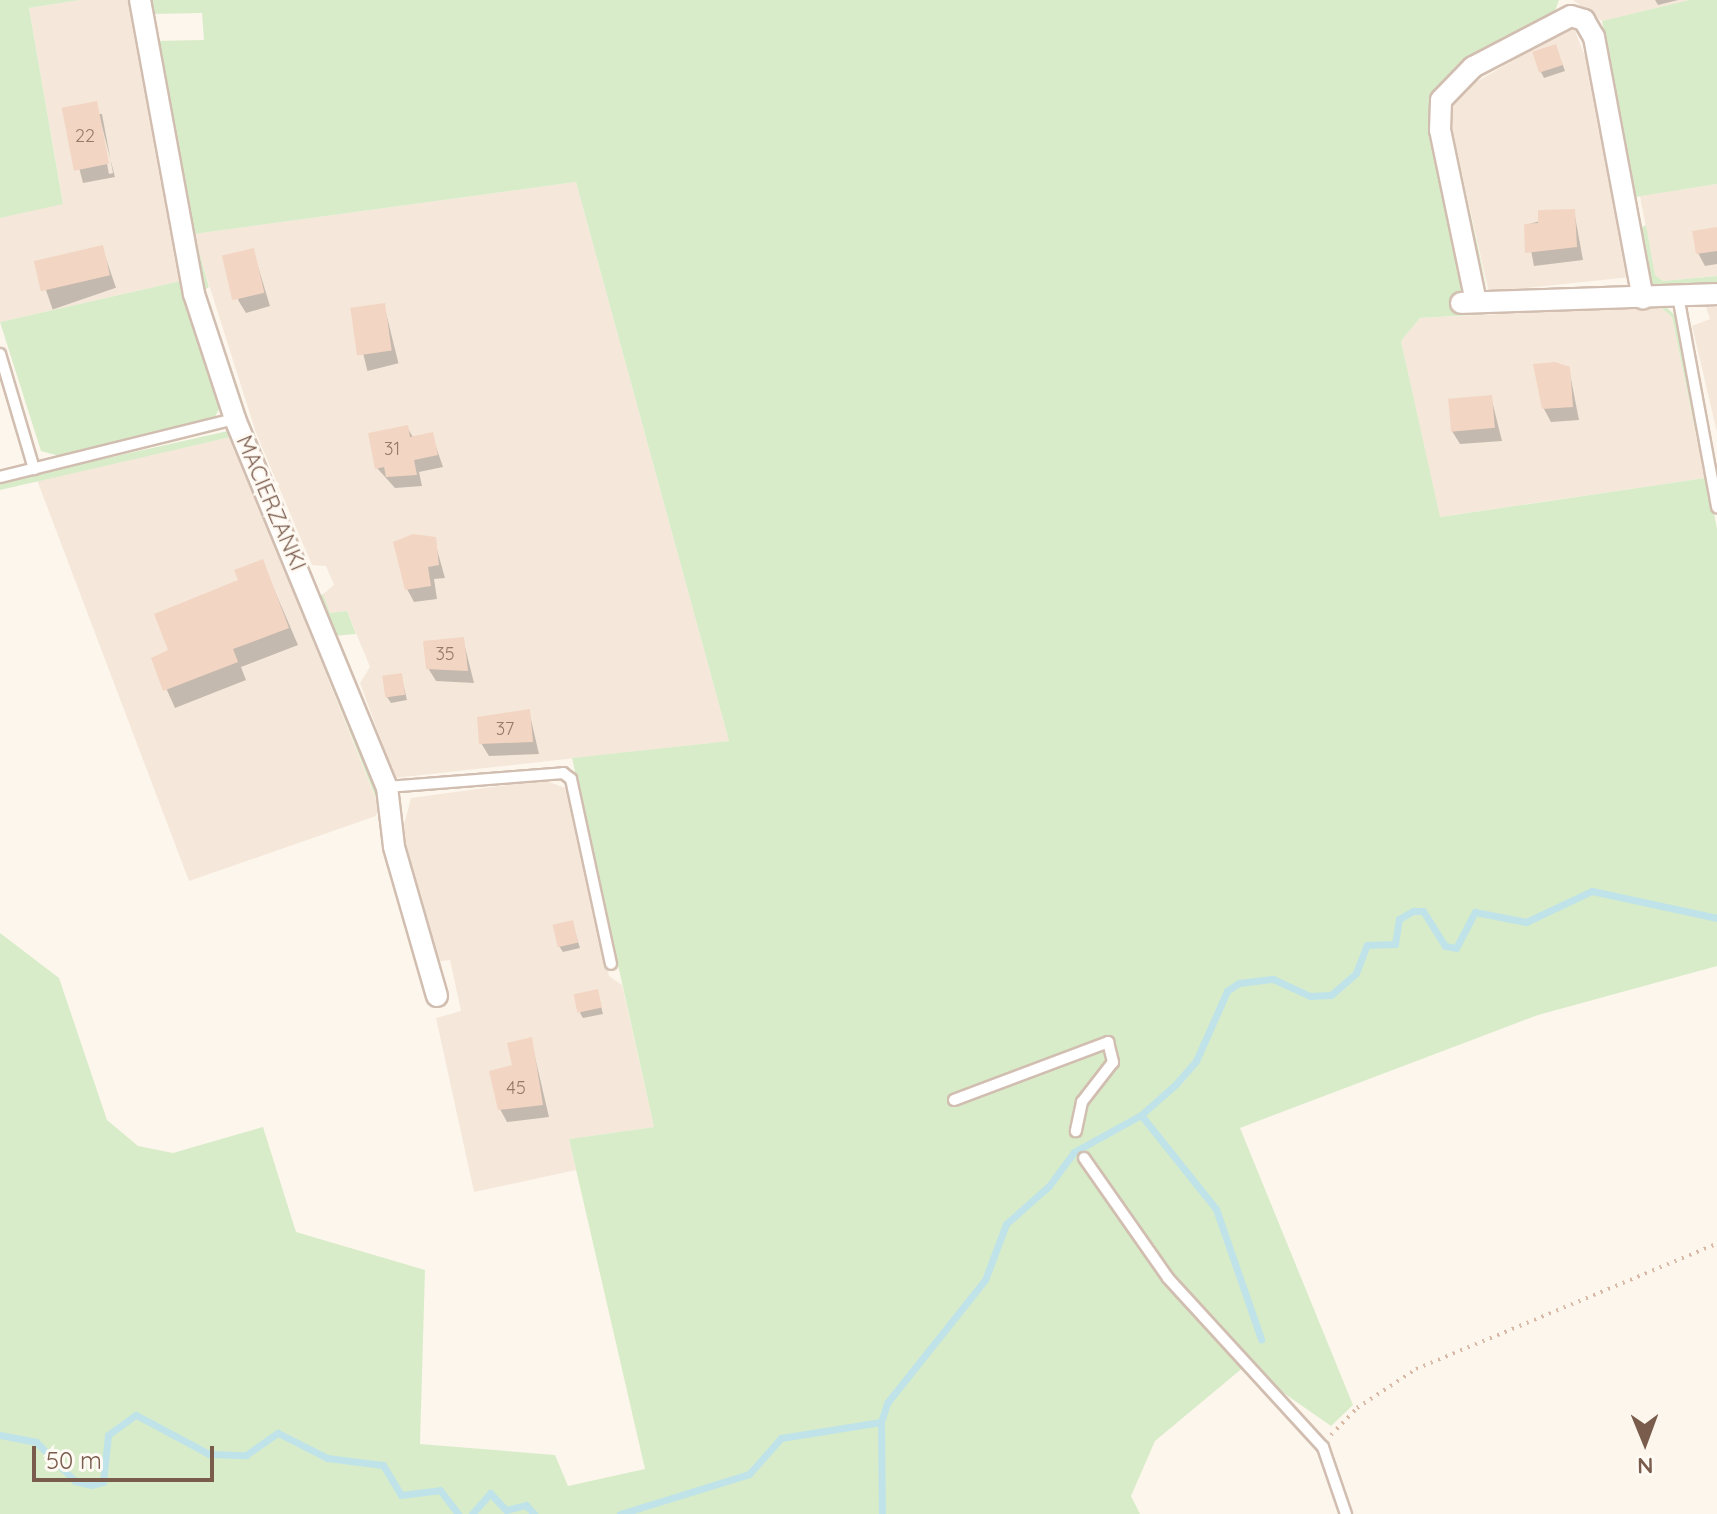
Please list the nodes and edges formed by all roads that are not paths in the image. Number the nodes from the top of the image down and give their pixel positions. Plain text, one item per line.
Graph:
1 (140, 0) edge
2 (1717, 294) edge
3 (1678, 296) junction
4 (1643, 298) junction
5 (0, 354) edge
6 (235, 419) junction
7 (34, 469) junction
8 (0, 477) edge
9 (1717, 507) edge
10 (387, 787) junction
11 (611, 964) dead end
12 (437, 996) dead end
13 (954, 1100) dead end
14 (1076, 1131) dead end
15 (1084, 1158) dead end
16 (1346, 1514) edge

1 - 6 street, MACIERZANKI
2 - 3 street
3 - 4 street
3 - 9 lane
4 - 4 street
5 - 7 lane
6 - 7 lane
6 - 10 street, MACIERZANKI
7 - 8 lane
10 - 11 lane
10 - 12 street, MACIERZANKI
13 - 14 lane
15 - 16 lane

